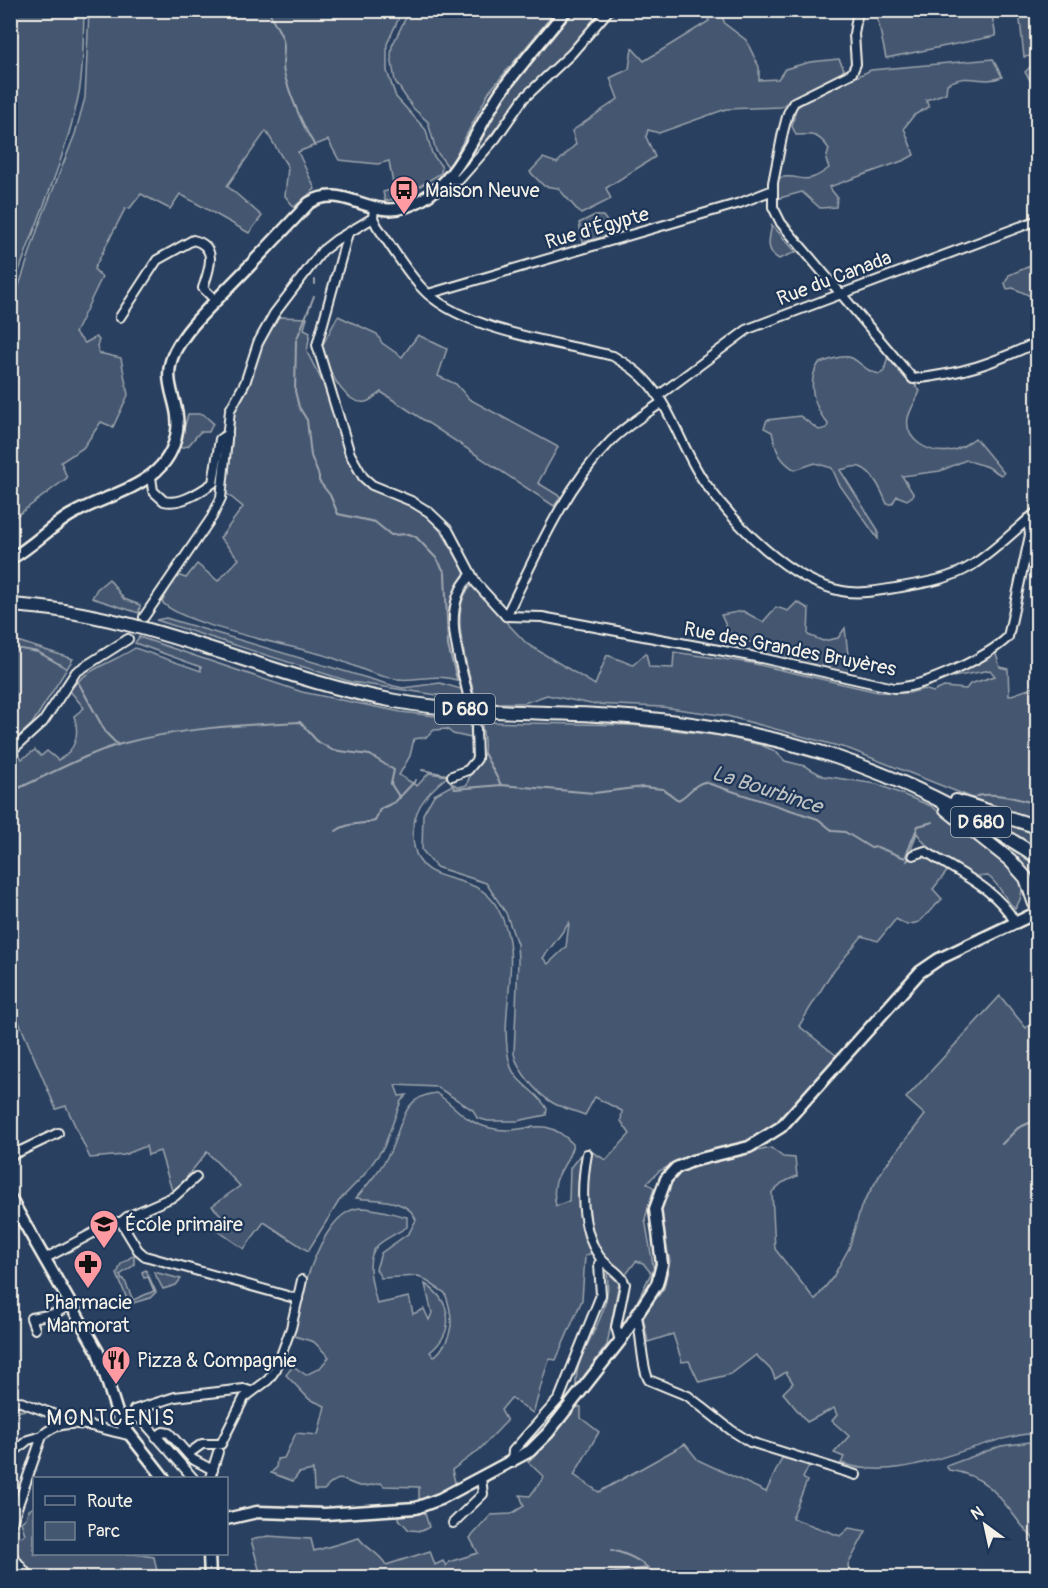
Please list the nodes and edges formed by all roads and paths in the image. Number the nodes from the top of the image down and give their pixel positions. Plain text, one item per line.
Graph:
1 (566, 10) edge
2 (609, 10) edge
3 (858, 10) edge
4 (448, 178) junction
5 (773, 189) junction
6 (372, 211) junction
7 (1038, 220) edge
8 (348, 233) junction
9 (428, 294) junction
10 (838, 294) junction
11 (216, 301) junction
12 (120, 316) dead end
13 (1038, 342) edge
14 (660, 399) junction
15 (228, 434) junction
16 (151, 477) junction
17 (1038, 511) edge
18 (1028, 519) junction
19 (10, 559) edge
20 (471, 575) junction
21 (10, 605) edge
22 (506, 616) junction
23 (144, 617) dead end
24 (128, 639) dead end
25 (469, 700) tunnel mouth
26 (476, 729) tunnel mouth
27 (10, 752) edge
28 (452, 776) dead end
29 (922, 790) junction
30 (1038, 827) edge
31 (913, 855) dead end
32 (1038, 857) edge
33 (1037, 912) edge
34 (1015, 922) junction
35 (10, 1119) edge
36 (10, 1124) edge
37 (58, 1133) dead end
38 (587, 1154) dead end
39 (10, 1156) edge
40 (196, 1177) dead end
41 (10, 1198) edge
42 (121, 1222) junction
43 (44, 1259) junction
44 (599, 1264) dead end
45 (302, 1280) dead end
46 (298, 1299) junction
47 (70, 1305) junction
48 (637, 1317) junction
49 (34, 1329) dead end
50 (620, 1341) junction
51 (250, 1391) junction
52 (10, 1398) edge
53 (134, 1415) junction
54 (120, 1422) junction
55 (64, 1423) junction
56 (129, 1435) junction
57 (42, 1436) junction
58 (156, 1437) junction
59 (219, 1452) dead end
60 (188, 1454) junction
61 (10, 1455) edge
62 (512, 1463) junction
63 (213, 1470) junction
64 (856, 1475) dead end
65 (162, 1477) edge
66 (191, 1477) edge
67 (211, 1477) edge
68 (481, 1478) junction
69 (229, 1518) edge
70 (453, 1523) dead end
71 (10, 1528) edge
72 (10, 1553) edge
73 (209, 1555) edge
74 (30, 1578) edge
75 (210, 1578) edge

1 - 4 main road
2 - 4 street
3 - 5 street
4 - 6 main road
5 - 9 street, Rue d'Égypte
5 - 10 street
6 - 8 street
6 - 9 street
6 - 11 main road
7 - 10 street, Rue du Canada
8 - 15 street
8 - 20 street
9 - 14 street
10 - 13 street
10 - 14 street, Rue du Canada
11 - 12 street
11 - 16 main road
14 - 18 street
14 - 22 street, Rue du Canada
15 - 16 street
15 - 23 street
16 - 19 main road
17 - 18 street
18 - 22 street, Rue des Grandes Bruyères
20 - 22 street
20 - 25 street
21 - 29 main road, D 680
24 - 27 street
26 - 28 street
29 - 30 main road
29 - 32 main road, D 680
29 - 33 main road
31 - 34 street
33 - 34 main road
34 - 48 main road
35 - 36 street
37 - 39 street
38 - 50 street
40 - 42 street
41 - 43 main road
42 - 43 street
42 - 46 street
43 - 47 main road
44 - 62 street
45 - 46 street
46 - 51 street
47 - 49 street
47 - 54 main road
48 - 50 main road
48 - 64 street
50 - 62 main road
51 - 53 street
51 - 60 street
52 - 55 street
53 - 54 street
53 - 58 street
54 - 56 main road
55 - 56 street
55 - 57 street
56 - 65 main road
57 - 61 street
57 - 71 street
58 - 60 street
58 - 66 street
59 - 63 street
60 - 63 street
62 - 68 main road
63 - 67 street
68 - 69 main road
68 - 70 street
72 - 74 street
73 - 75 main road

